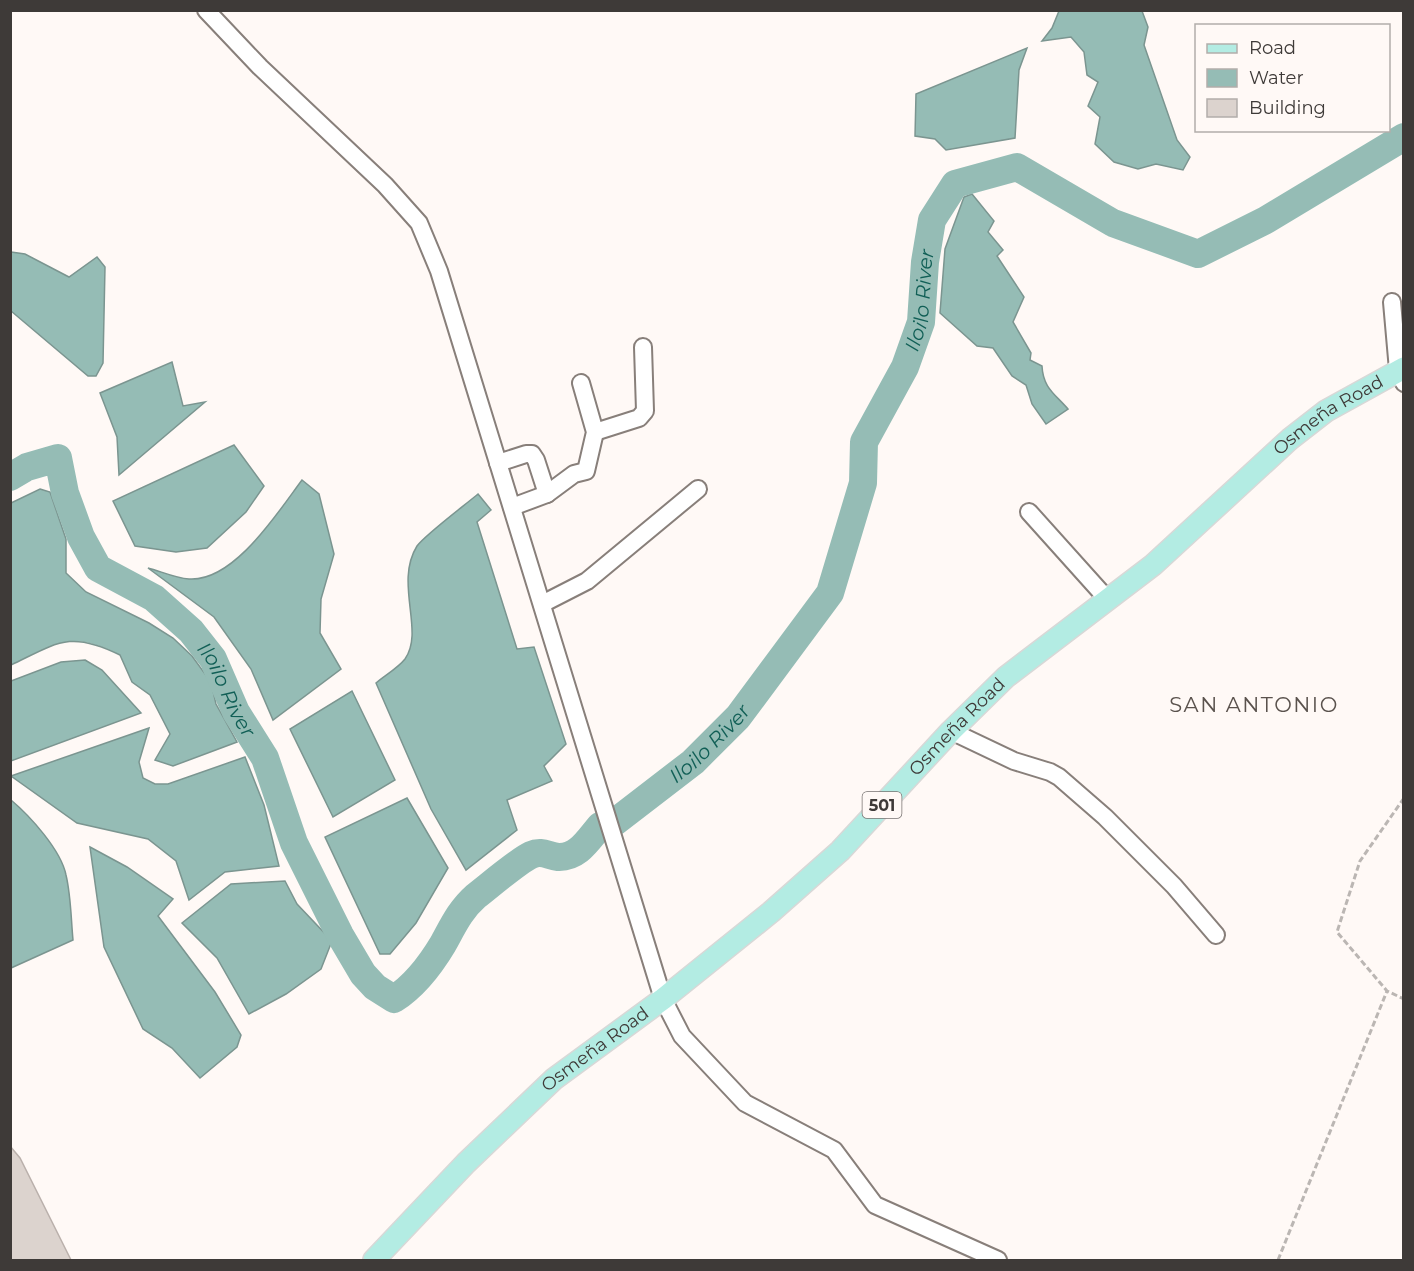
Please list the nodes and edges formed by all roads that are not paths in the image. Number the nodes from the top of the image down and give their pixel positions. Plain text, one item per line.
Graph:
1 (206, 10) edge
2 (1392, 302) dead end
3 (643, 347) dead end
4 (1402, 374) edge
5 (580, 383) dead end
6 (595, 432) junction
7 (498, 463) junction
8 (698, 489) dead end
9 (547, 494) junction
10 (512, 507) junction
11 (1029, 512) dead end
12 (1108, 600) junction
13 (542, 604) junction
14 (951, 731) junction
15 (1216, 935) dead end
16 (663, 999) junction
17 (374, 1260) edge
18 (998, 1260) edge

1 - 7 street
2 - 4 street
3 - 6 street
4 - 12 main road, Osmeña Road / 501
5 - 6 street
6 - 9 street
7 - 9 street
7 - 10 street
8 - 13 street
9 - 10 street
10 - 13 street
11 - 12 street
12 - 14 main road, Osmeña Road / 501
13 - 16 street
14 - 15 street
14 - 16 main road, Osmeña Road / 501
16 - 17 main road, Osmeña Road / 501
16 - 18 street

